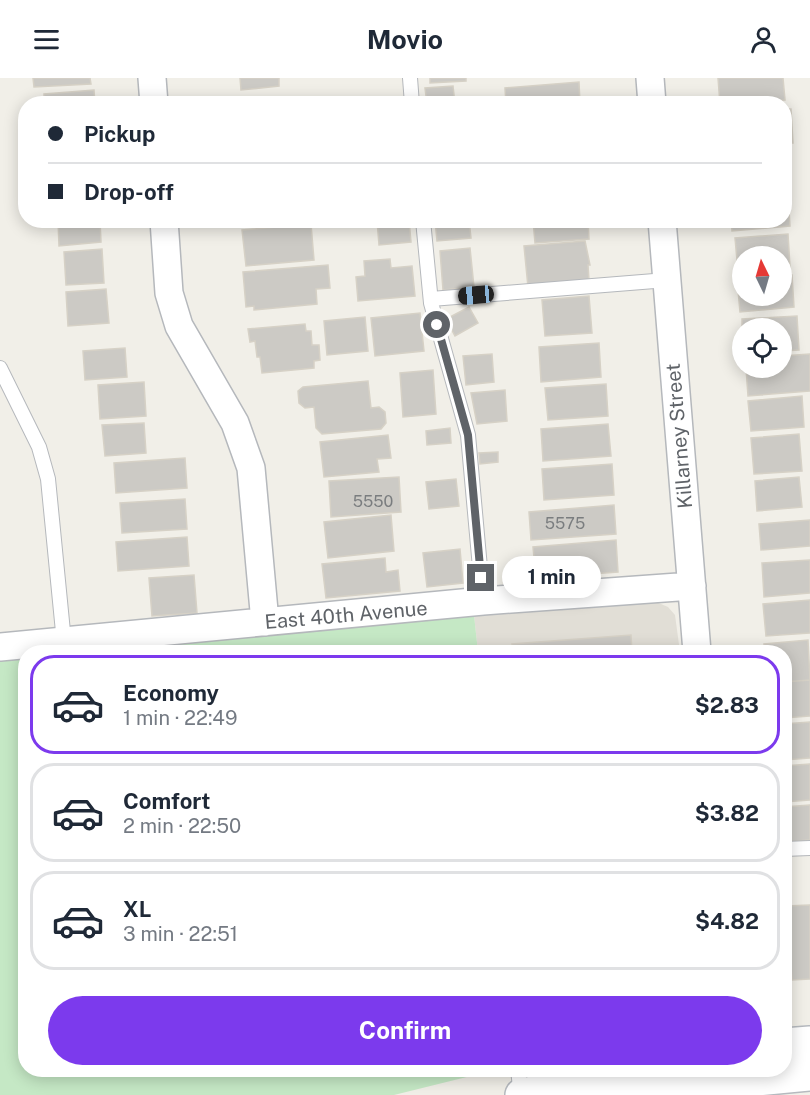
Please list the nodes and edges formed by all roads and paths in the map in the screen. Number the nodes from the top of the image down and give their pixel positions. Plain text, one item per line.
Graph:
1 (152, 78) edge
2 (410, 78) edge
3 (650, 78) edge
4 (153, 96) edge
5 (411, 96) edge
6 (651, 96) edge
7 (165, 228) edge
8 (424, 228) edge
9 (663, 228) edge
10 (667, 280) junction
11 (431, 299) junction
12 (0, 368) edge
13 (692, 586) junction
14 (483, 602) junction
15 (265, 622) junction
16 (64, 642) junction
17 (26, 645) edge
18 (696, 645) edge
19 (18, 646) edge
20 (0, 647) edge
21 (810, 848) edge
22 (792, 849) edge
23 (810, 1043) edge
24 (792, 1044) edge
25 (810, 1074) edge
26 (519, 1077) edge
27 (581, 1078) edge
28 (734, 1088) edge
29 (521, 1095) edge

1 - 4 street
2 - 5 lane
3 - 6 street
7 - 15 street
8 - 11 lane
9 - 10 street, Killarney Street
10 - 11 lane
10 - 13 street, Killarney Street
11 - 14 lane
12 - 16 lane
13 - 14 street, East 40th Avenue
13 - 18 street, Killarney Street
14 - 15 street, East 40th Avenue
15 - 16 street, East 40th Avenue
16 - 17 street, East 40th Avenue
19 - 20 street, East 40th Avenue
21 - 22 lane
23 - 24 main road
25 - 28 main road
26 - 29 lane
27 - 28 main road
27 - 29 main road

